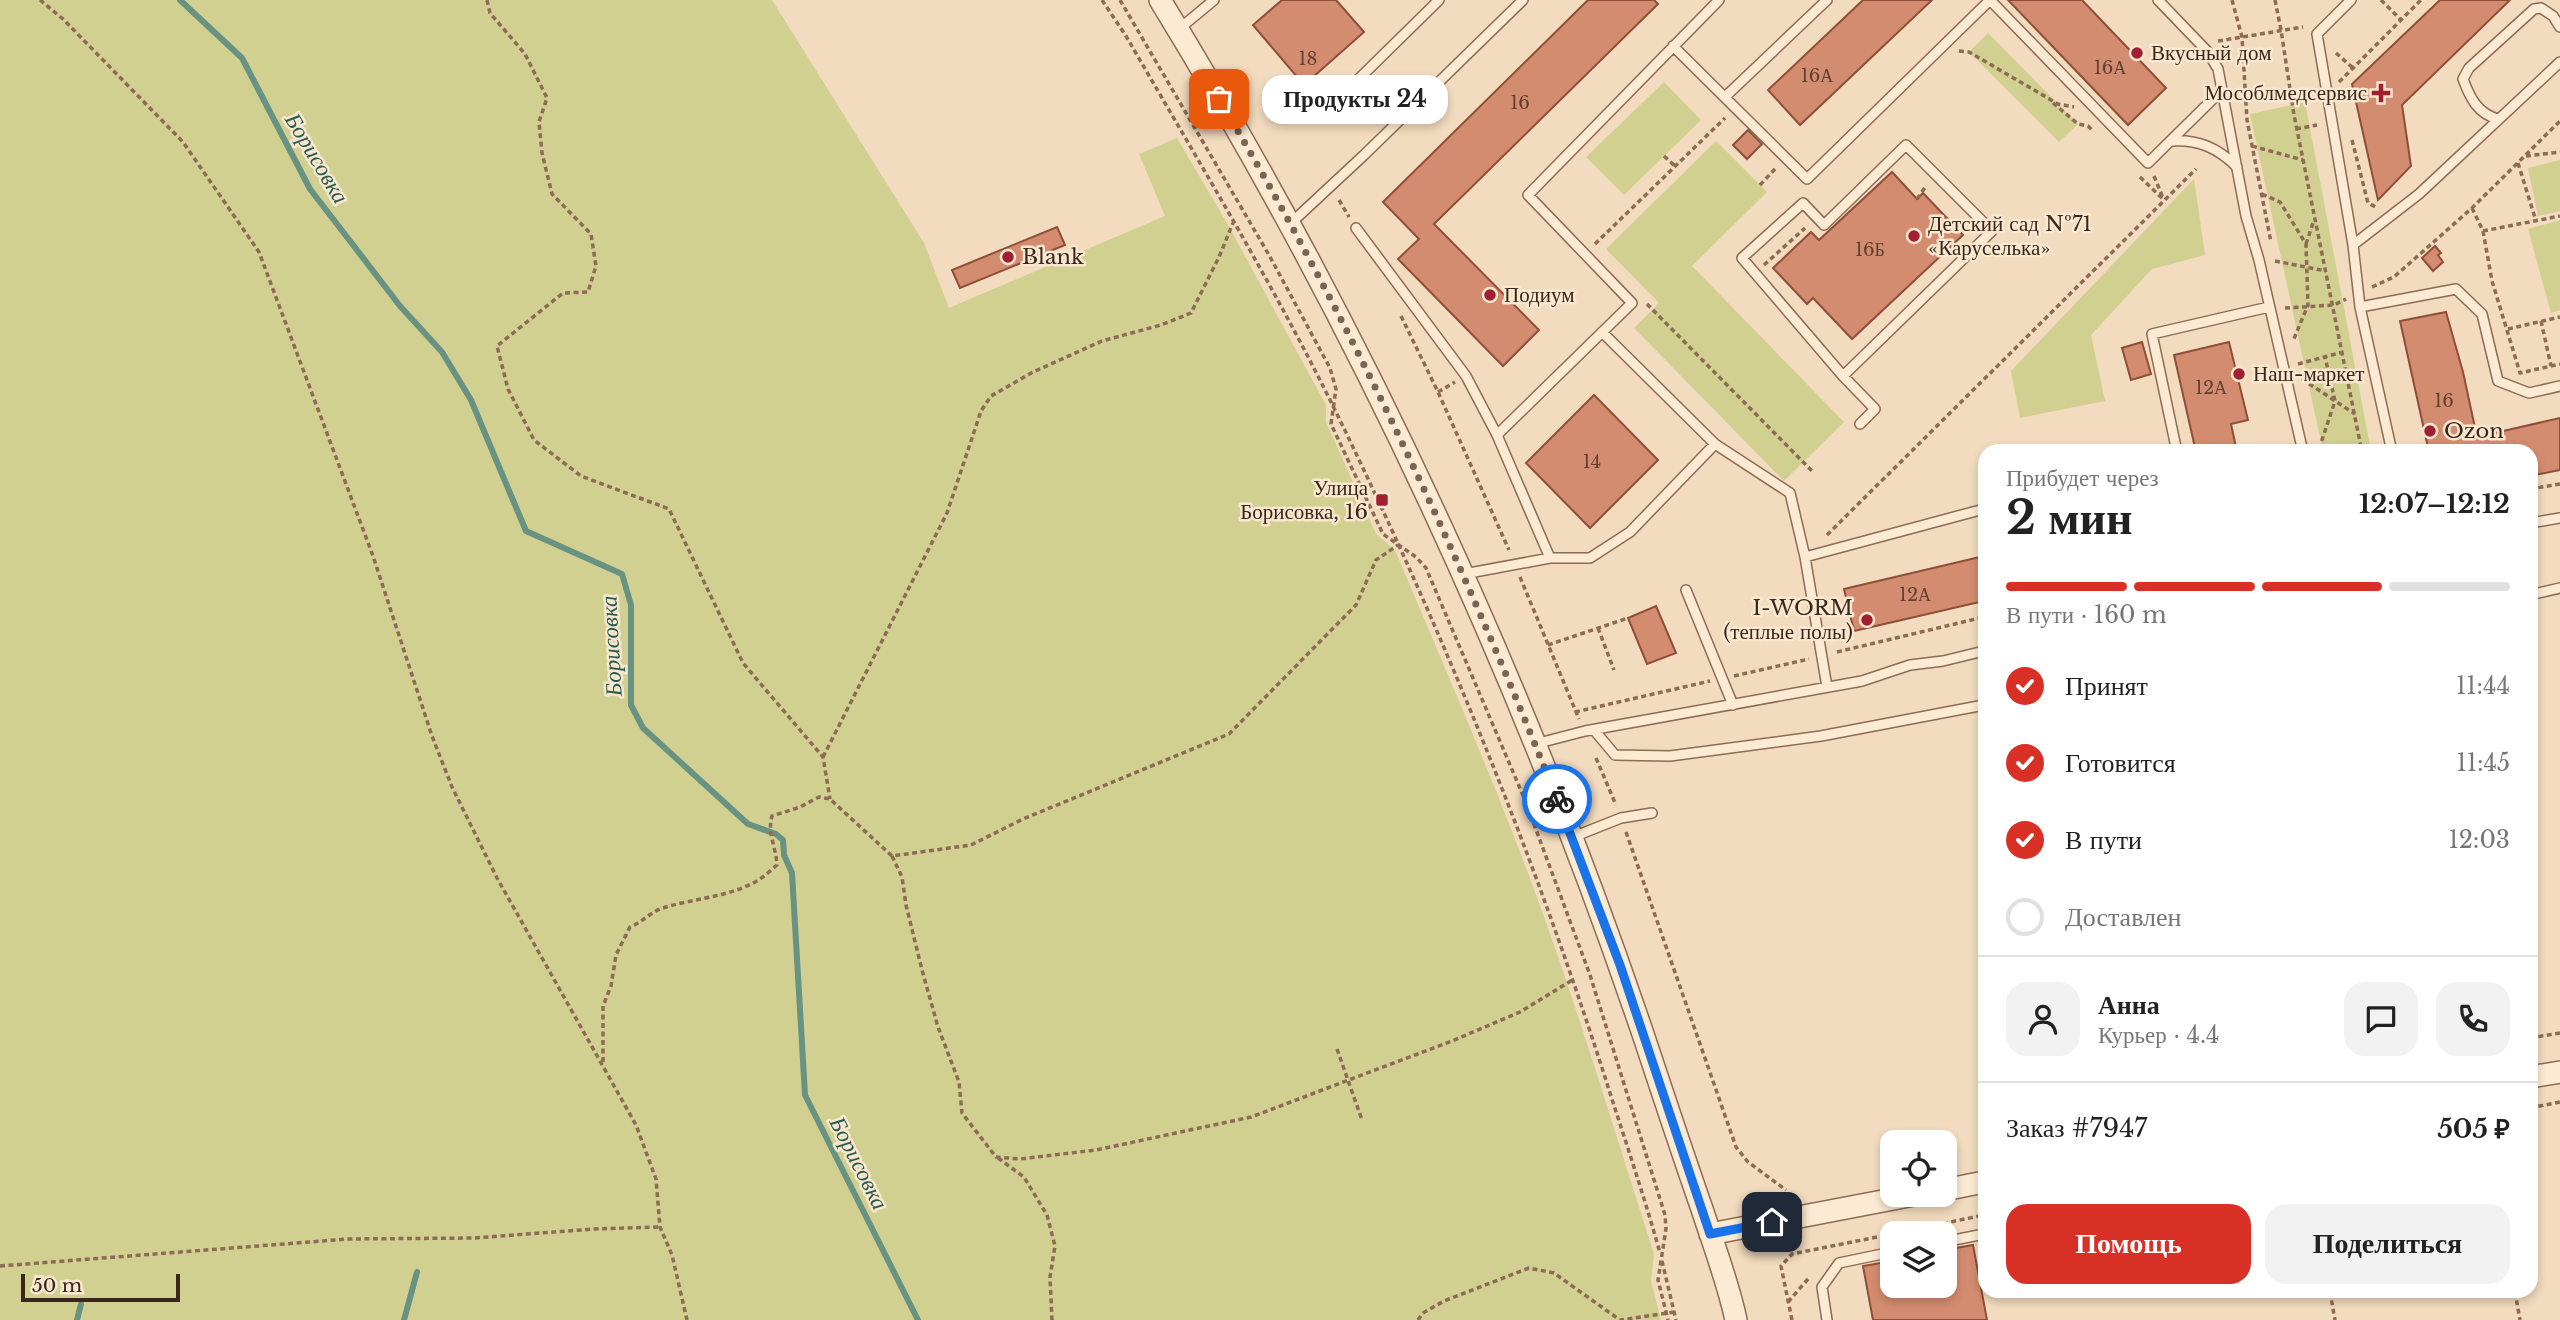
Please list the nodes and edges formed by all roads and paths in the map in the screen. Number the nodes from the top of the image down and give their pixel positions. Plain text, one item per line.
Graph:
1 (40, 0) edge
2 (487, 0) edge
3 (1102, 0) edge
4 (1120, 0) edge
5 (1160, 0) edge
6 (1214, 0) edge
7 (1439, 0) edge
8 (1523, 0) edge
9 (1719, 0) edge
10 (1827, 0) edge
11 (1990, 0) edge
12 (2158, 0) edge
13 (2232, 0) edge
14 (2275, 0) edge
15 (2351, 0) edge
16 (2381, 0) edge
17 (2421, 0) edge
18 (2401, 20) junction
19 (2560, 27) edge
20 (1178, 30) junction
21 (2281, 30) junction
22 (2317, 34) junction
23 (2242, 37) junction
24 (1673, 46) junction
25 (1939, 49) junction
26 (2206, 50) junction
27 (2560, 62) edge
28 (2353, 68) junction
29 (2338, 83) dead end
30 (2222, 90) junction
31 (2043, 95) junction
32 (1726, 96) junction
33 (1736, 106) junction
34 (2100, 112) junction
35 (1319, 118) dead end
36 (2498, 120) junction
37 (2560, 121) edge
38 (2349, 129) dead end
39 (2098, 135) dead end
40 (2171, 141) junction
41 (2252, 146) junction
42 (2560, 152) edge
43 (1664, 156) dead end
44 (2524, 157) junction
45 (1787, 158) junction
46 (2303, 160) junction
47 (2518, 162) junction
48 (2148, 163) junction
49 (1675, 166) junction
50 (2237, 167) junction
51 (2196, 169) dead end
52 (2135, 172) dead end
53 (1760, 185) dead end
54 (1330, 186) junction
55 (2262, 194) junction
56 (2164, 200) junction
57 (1803, 203) junction
58 (2472, 208) junction
59 (2381, 210) dead end
60 (2315, 216) junction
61 (2560, 216) edge
62 (2536, 221) junction
63 (1233, 222) junction
64 (1291, 223) junction
65 (1356, 228) joint
66 (2483, 231) junction
67 (2306, 244) junction
68 (2353, 245) junction
69 (2273, 247) dead end
70 (1585, 254) junction
71 (2259, 260) junction
72 (2275, 261) junction
73 (1761, 268) dead end
74 (2307, 268) junction
75 (2327, 271) junction
76 (2278, 272) dead end
77 (2358, 293) junction
78 (1640, 296) dead end
79 (2283, 296) dead end
80 (1413, 304) junction
81 (2308, 305) junction
82 (2334, 305) junction
83 (2269, 307) junction
84 (2360, 307) junction
85 (2285, 308) junction
86 (2560, 317) edge
87 (2288, 319) dead end
88 (2542, 321) junction
89 (2508, 329) junction
90 (2290, 330) dead end
91 (1602, 332) junction
92 (2277, 341) junction
93 (2293, 341) junction
94 (2343, 352) junction
95 (2325, 357) junction
96 (2298, 364) junction
97 (2560, 364) edge
98 (2551, 366) junction
99 (1843, 376) junction
100 (2302, 379) junction
101 (2560, 386) edge
102 (2304, 391) dead end
103 (2335, 401) junction
104 (1334, 408) junction
105 (2355, 414) junction
106 (1860, 424) dead end
107 (1497, 435) junction
108 (2316, 439) dead end
109 (1715, 444) junction
110 (2175, 444) edge
111 (2301, 444) edge
112 (2317, 444) edge
113 (2321, 444) edge
114 (2361, 444) edge
115 (2390, 444) edge
116 (1812, 471) dead end
117 (2560, 484) edge
118 (2538, 488) edge
119 (1978, 511) edge
120 (2560, 518) edge
121 (2538, 522) edge
122 (1398, 545) junction
123 (1805, 557) junction
124 (1550, 558) junction
125 (1515, 565) junction
126 (1464, 574) junction
127 (2560, 588) edge
128 (1686, 590) dead end
129 (2538, 593) edge
130 (1628, 618) dead end
131 (1978, 618) edge
132 (1598, 628) junction
133 (1548, 645) junction
134 (1978, 652) edge
135 (1821, 657) junction
136 (1614, 670) dead end
137 (1723, 678) junction
138 (1827, 687) junction
139 (1733, 705) junction
140 (1978, 706) edge
141 (1575, 712) junction
142 (1589, 731) junction
143 (1535, 744) junction
144 (824, 757) junction
145 (830, 799) junction
146 (1652, 813) dead end
147 (1621, 818) junction
148 (1573, 837) junction
149 (892, 856) junction
150 (1574, 979) junction
151 (2560, 1033) edge
152 (2538, 1037) edge
153 (1337, 1049) dead end
154 (604, 1065) junction
155 (2560, 1072) edge
156 (2538, 1076) edge
157 (1348, 1079) junction
158 (2560, 1102) edge
159 (2538, 1106) edge
160 (1362, 1120) dead end
161 (996, 1157) junction
162 (1978, 1183) edge
163 (1957, 1187) edge
164 (1786, 1190) dead end
165 (1880, 1202) edge
166 (1978, 1216) edge
167 (1955, 1221) edge
168 (660, 1227) junction
169 (1710, 1234) junction
170 (1978, 1235) edge
171 (1880, 1236) edge
172 (1957, 1239) edge
173 (1880, 1254) edge
174 (1661, 1257) junction
175 (0, 1266) edge
176 (2331, 1298) edge
177 (2516, 1298) edge
178 (1674, 1312) junction
179 (1666, 1313) junction
180 (687, 1320) edge
181 (1052, 1320) edge
182 (1418, 1320) edge
183 (1668, 1320) edge
184 (1676, 1320) edge
185 (1736, 1320) edge
186 (1791, 1320) edge
187 (1827, 1320) edge
188 (2335, 1320) edge
189 (2520, 1320) edge

1 - 154 path
2 - 144 path
3 - 63 path
4 - 104 path
5 - 20 street
6 - 20 lane
7 - 35 lane
8 - 54 lane
9 - 24 lane
10 - 32 lane
11 - 25 lane
11 - 34 lane
12 - 26 lane
13 - 23 path
14 - 21 path
15 - 22 lane
16 - 18 path
17 - 18 path
18 - 28 path
19 - 36 lane
20 - 64 street
21 - 22 path
21 - 23 path
21 - 46 path
22 - 28 path
22 - 68 lane
23 - 26 path
23 - 41 path
24 - 32 lane
24 - 70 lane
25 - 31 path
25 - 45 lane
26 - 30 lane
27 - 36 lane
28 - 29 path
30 - 40 lane
30 - 50 lane
31 - 34 path
31 - 39 path
32 - 33 lane
33 - 45 lane
33 - 49 path
34 - 48 lane
36 - 68 lane
37 - 44 path
38 - 59 path
40 - 48 lane
40 - 50 lane
41 - 46 path
41 - 55 path
42 - 44 path
43 - 49 path
44 - 47 path
45 - 53 path
46 - 60 path
47 - 58 path
47 - 62 path
48 - 56 path
49 - 70 path
50 - 71 lane
51 - 56 path
52 - 56 path
54 - 64 lane
54 - 65 path
55 - 67 path
55 - 69 path
56 - 123 path
57 - 73 path
57 - 99 lane
57 - 99 lane
58 - 66 path
58 - 77 path
60 - 67 path
60 - 75 path
61 - 62 path
62 - 66 path
63 - 104 path
63 - 144 path
64 - 126 street
65 - 80 lane
66 - 89 path
67 - 74 path
68 - 77 lane
70 - 91 lane
71 - 72 path
71 - 83 lane
72 - 74 path
72 - 76 path
74 - 75 path
74 - 81 path
75 - 82 path
77 - 82 path
77 - 84 lane
78 - 116 path
79 - 85 path
80 - 107 lane
80 - 125 path
81 - 82 path
81 - 85 path
81 - 93 path
82 - 94 path
83 - 85 path
83 - 92 lane
83 - 110 lane
84 - 101 lane
84 - 115 lane
85 - 87 path
86 - 88 path
88 - 89 path
88 - 98 path
89 - 98 path
90 - 93 path
91 - 107 lane
91 - 109 lane
92 - 93 path
92 - 111 lane
93 - 96 path
94 - 95 path
94 - 105 path
95 - 96 path
95 - 103 path
96 - 100 path
97 - 98 path
99 - 106 lane
100 - 102 path
100 - 103 path
103 - 105 path
103 - 113 path
104 - 122 path
104 - 122 path
105 - 114 path
107 - 124 lane
108 - 112 path
109 - 123 lane
109 - 124 lane
117 - 118 path
119 - 123 lane
120 - 121 lane
122 - 149 path
122 - 150 path
122 - 174 path
123 - 135 lane
124 - 125 lane
125 - 126 lane
125 - 133 path
126 - 143 street
127 - 129 lane
128 - 137 lane
130 - 132 path
131 - 135 path
132 - 133 path
132 - 136 path
133 - 141 path
134 - 138 lane
135 - 137 path
135 - 138 lane
137 - 139 lane
137 - 141 path
138 - 139 lane
139 - 142 lane
140 - 142 lane
141 - 142 path
142 - 143 lane
142 - 147 path
143 - 148 street
144 - 145 path
145 - 149 path
145 - 154 path
146 - 147 lane
147 - 148 lane
147 - 164 path
148 - 169 street
149 - 161 path
150 - 157 path
150 - 174 path
151 - 152 path
153 - 157 path
154 - 168 path
155 - 156 street
157 - 160 path
157 - 161 path
158 - 159 path
161 - 181 path
162 - 163 street
165 - 169 street
166 - 167 path
168 - 175 path
168 - 180 path
169 - 185 street
170 - 172 lane
171 - 186 path
173 - 187 lane
174 - 178 path
174 - 179 path
176 - 188 path
177 - 189 path
178 - 179 path
178 - 184 path
179 - 182 path
179 - 183 path

